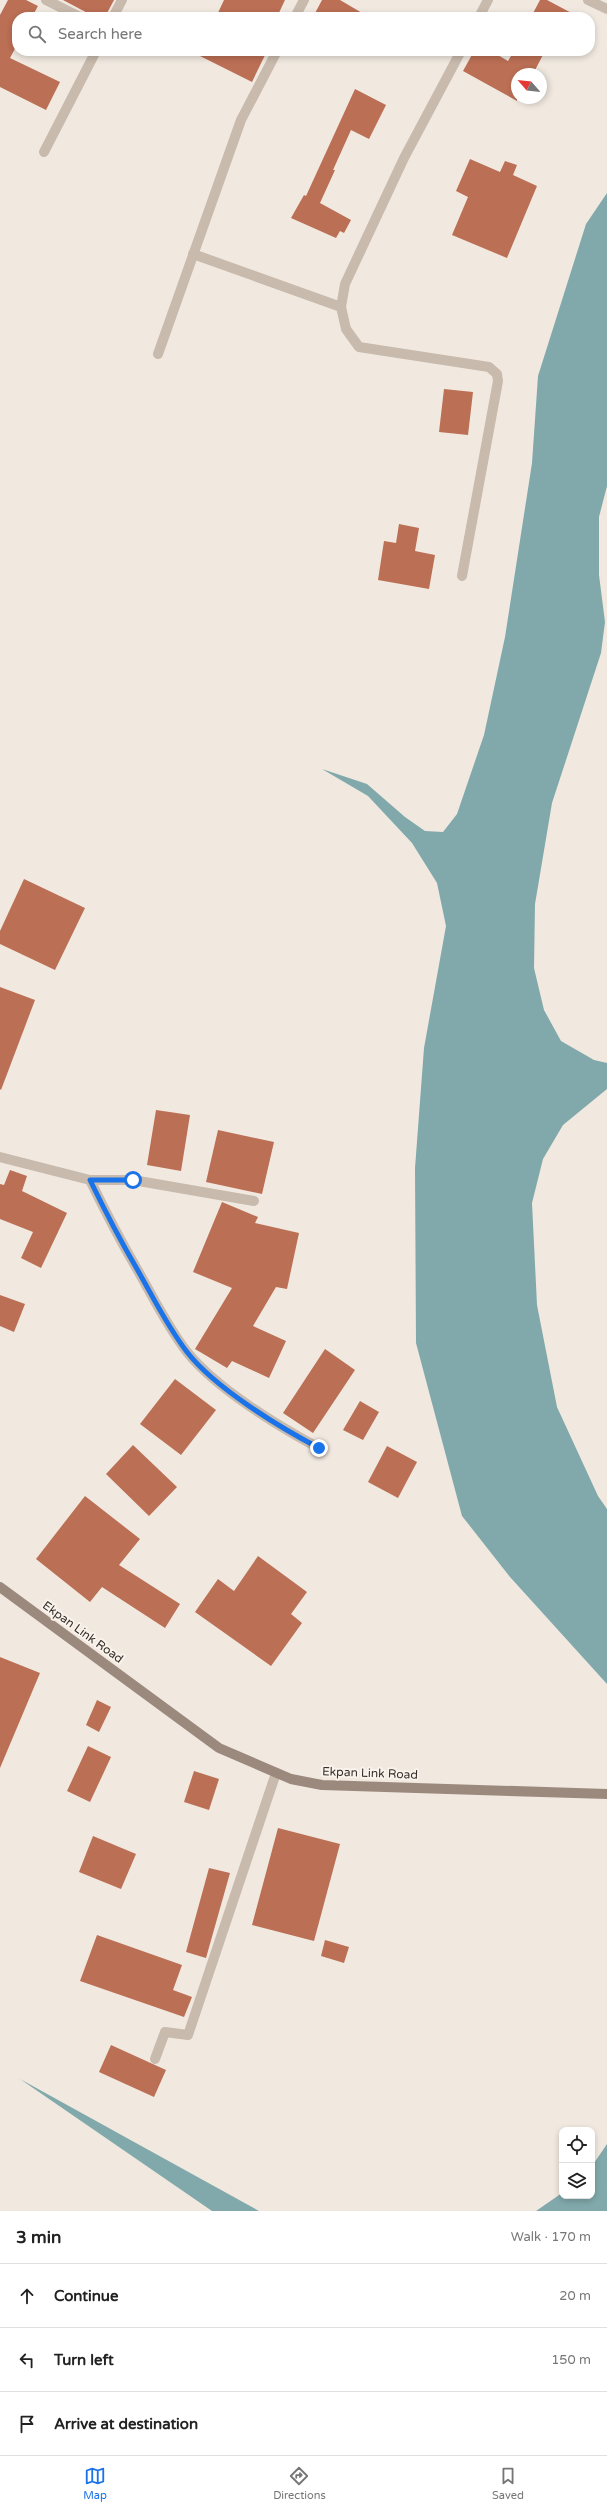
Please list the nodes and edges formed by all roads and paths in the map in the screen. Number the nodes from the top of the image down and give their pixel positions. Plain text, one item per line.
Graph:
1 (46, 0) edge
2 (122, 0) edge
3 (304, 0) edge
4 (488, 0) edge
5 (588, 0) edge
6 (607, 10) edge
7 (70, 12) edge
8 (116, 12) edge
9 (298, 12) edge
10 (482, 12) edge
11 (93, 56) edge
12 (274, 56) edge
13 (458, 56) edge
14 (44, 152) dead end
15 (193, 254) junction
16 (341, 307) junction
17 (158, 354) dead end
18 (462, 576) dead end
19 (0, 1157) edge
20 (90, 1180) junction
21 (254, 1201) dead end
22 (319, 1448) dead end
23 (0, 1587) edge
24 (276, 1773) junction
25 (607, 1794) edge
26 (156, 2058) dead end

1 - 7 street
2 - 8 street
3 - 9 street
4 - 10 street
5 - 6 street
11 - 14 street
12 - 15 street
13 - 16 street
15 - 16 street
15 - 17 street
16 - 18 street
19 - 20 street
20 - 21 street
20 - 22 street
23 - 24 street, Ekpan Link Road
24 - 25 street, Ekpan Link Road
24 - 26 street

